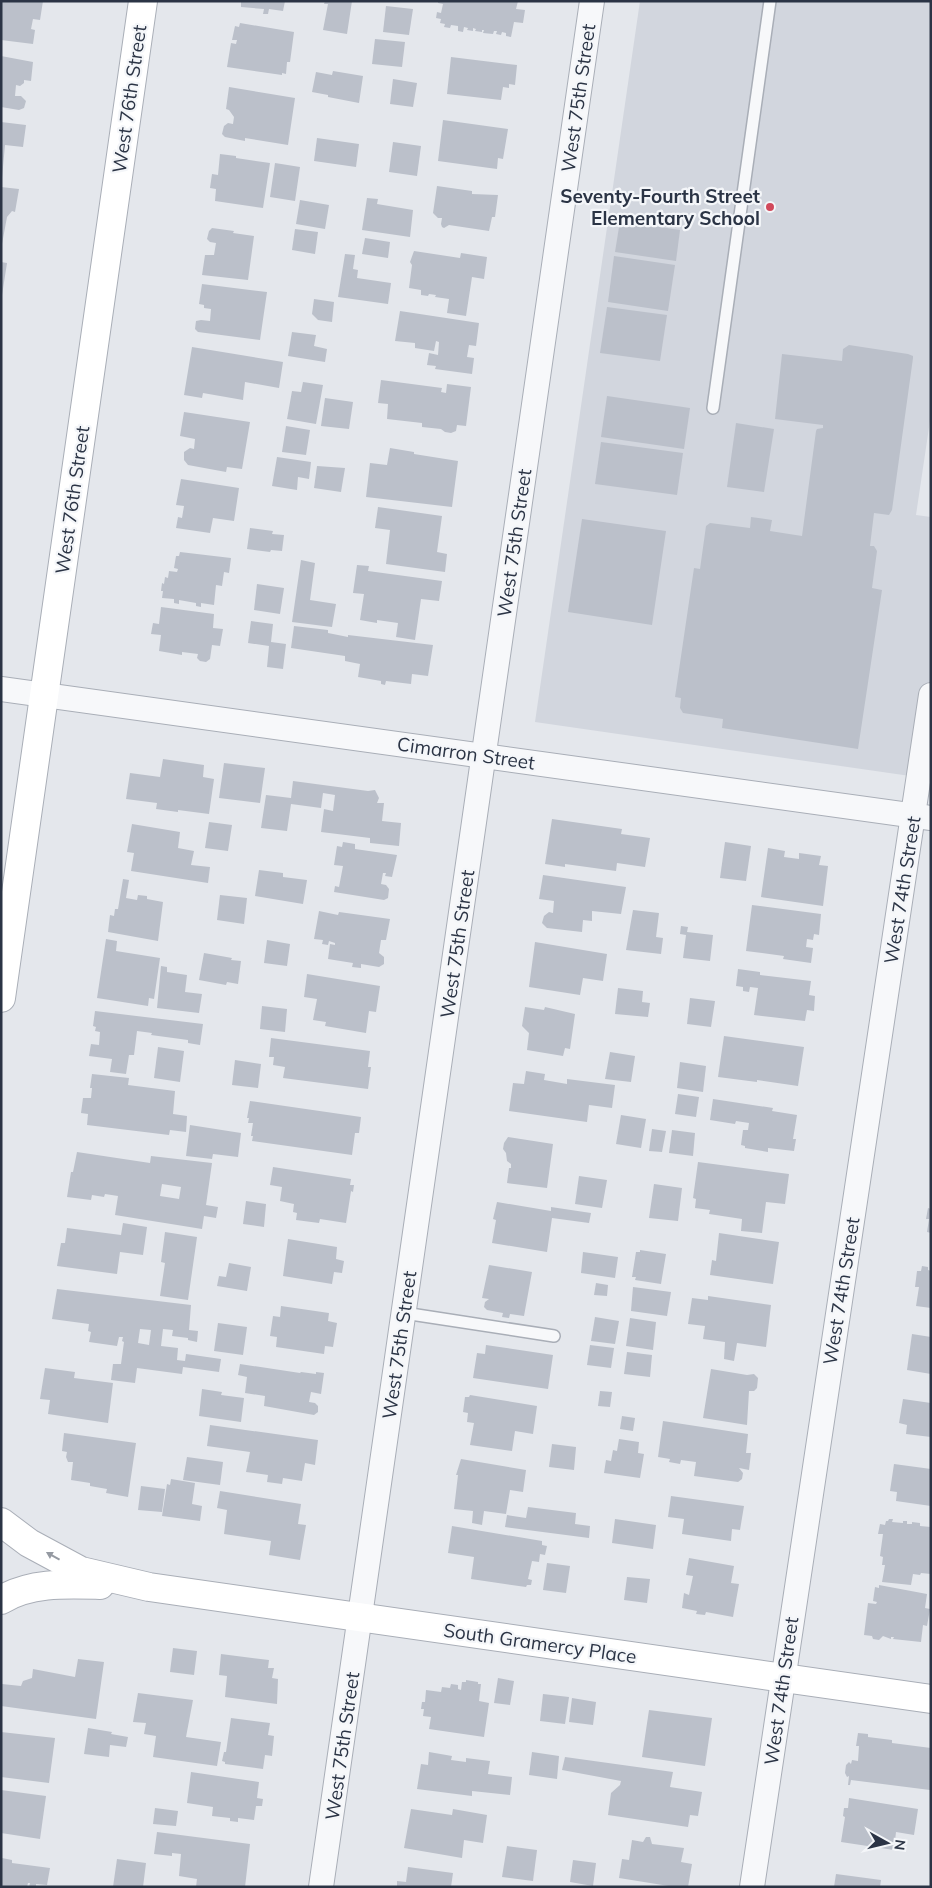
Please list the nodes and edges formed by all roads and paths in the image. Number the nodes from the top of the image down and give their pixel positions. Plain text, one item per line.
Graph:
1 (143, 1) edge
2 (592, 1) edge
3 (770, 1) edge
4 (713, 408) dead end
5 (1, 689) edge
6 (45, 695) junction
7 (931, 695) edge
8 (484, 756) junction
9 (922, 816) edge
10 (1, 998) edge
11 (404, 1314) junction
12 (554, 1336) dead end
13 (1, 1522) edge
14 (148, 1587) junction
15 (1, 1600) edge
16 (360, 1617) junction
17 (782, 1677) junction
18 (931, 1698) edge
19 (321, 1887) edge
20 (752, 1887) edge

1 - 6 street, West 76th Street
2 - 8 street, West 75th Street
3 - 4 lane
5 - 6 street, Cimarron Street
6 - 8 street, Cimarron Street
6 - 10 street, West 76th Street
7 - 9 street, West 74th Street
8 - 9 street, Cimarron Street
8 - 11 street, West 75th Street
9 - 17 street, West 74th Street
11 - 12 lane
11 - 16 street, West 75th Street
14 -> 13 street, South Gramercy Place
14 - 15 street, South Gramercy Place
14 - 16 street, South Gramercy Place
16 - 17 street, South Gramercy Place
16 - 19 street, West 75th Street
17 - 18 street, South Gramercy Place
17 - 20 street, West 74th Street

